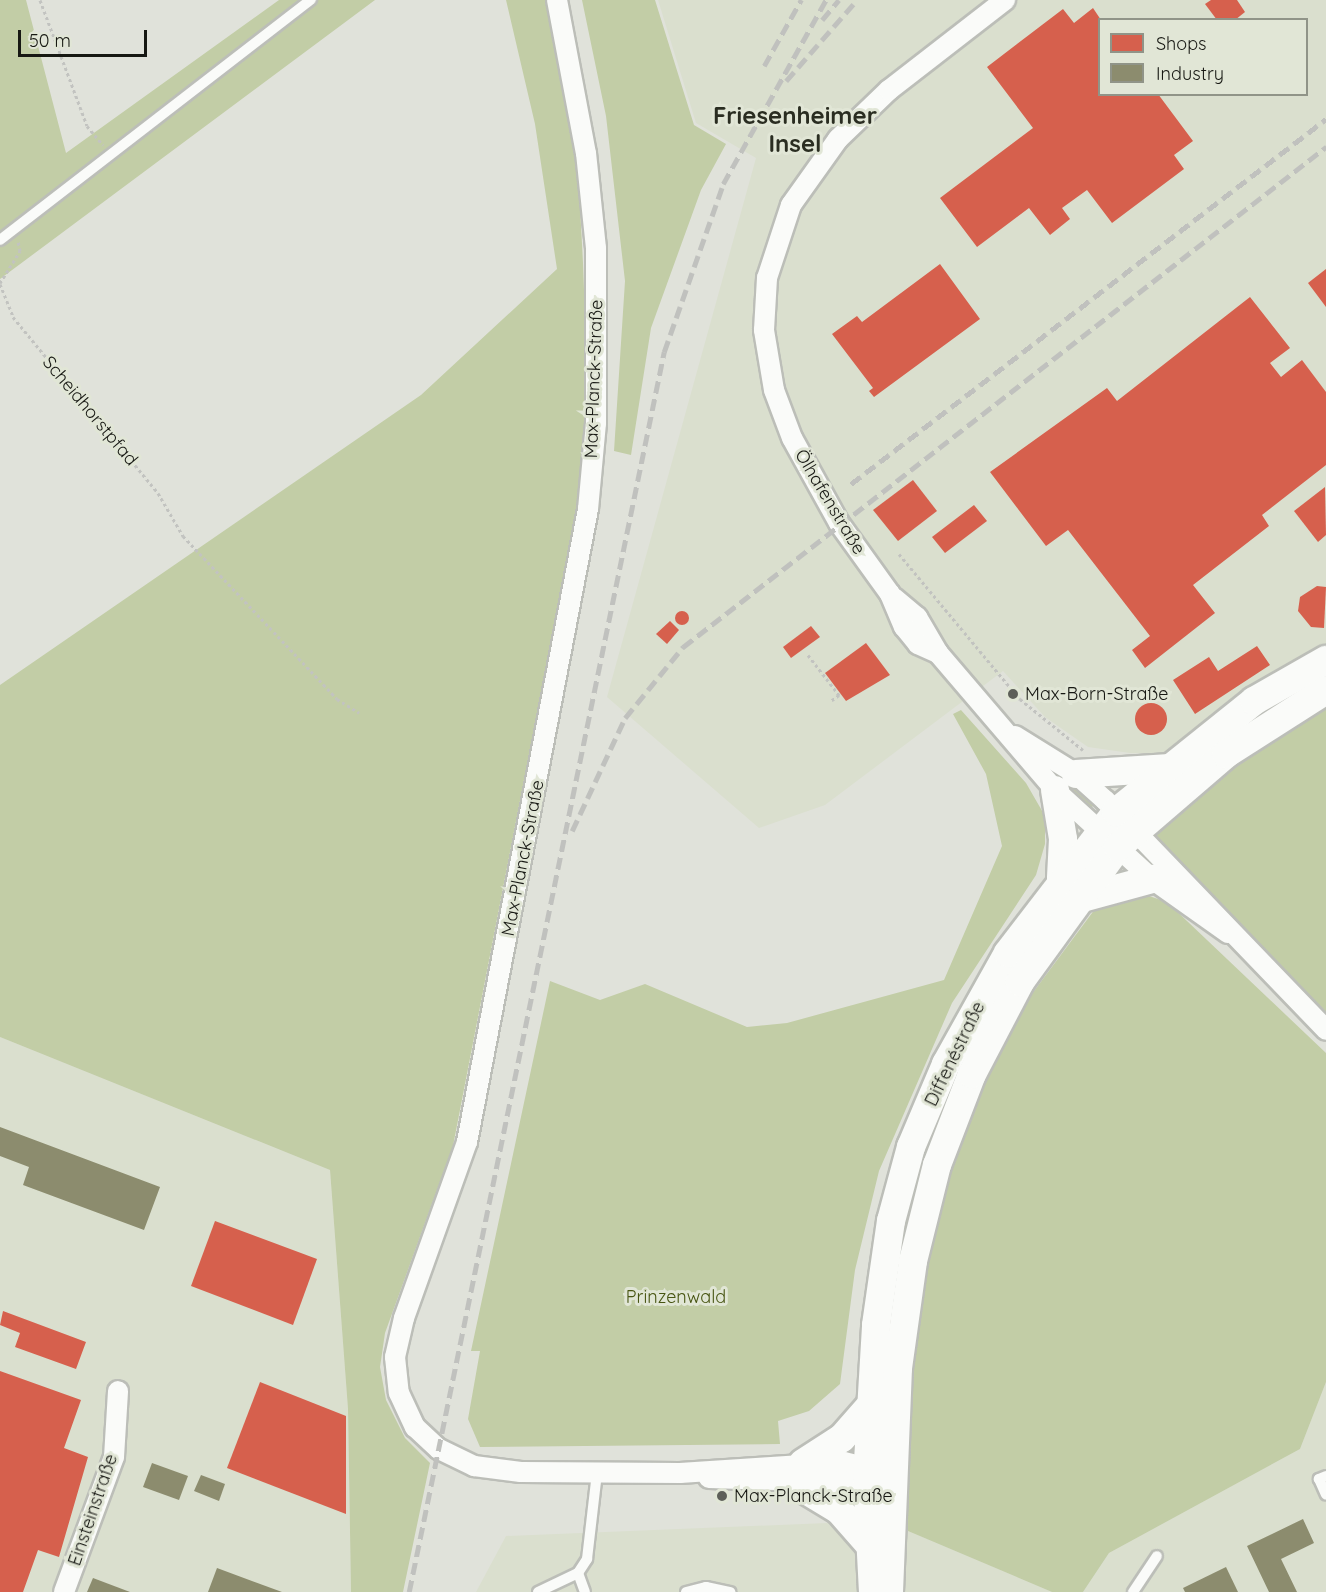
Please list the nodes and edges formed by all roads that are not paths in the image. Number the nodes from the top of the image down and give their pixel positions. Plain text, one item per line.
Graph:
1 (311, 0) edge
2 (557, 0) edge
3 (1005, 0) edge
4 (0, 240) edge
5 (1326, 660) edge
6 (1326, 690) edge
7 (1006, 729) junction
8 (1170, 768) junction
9 (1073, 772) junction
10 (1117, 831) junction
11 (1152, 879) junction
12 (1068, 889) junction
13 (1228, 933) junction
14 (1326, 1030) edge
15 (118, 1391) dead end
16 (869, 1407) junction
17 (797, 1472) junction
18 (597, 1473) junction
19 (876, 1473) junction
20 (1326, 1476) edge
21 (1326, 1495) edge
22 (867, 1542) junction
23 (1157, 1556) dead end
24 (578, 1573) junction
25 (64, 1592) edge
26 (538, 1592) edge
27 (585, 1592) edge
28 (686, 1592) edge
29 (730, 1592) edge
30 (873, 1592) edge
31 (889, 1592) edge
32 (1133, 1592) edge

1 - 4 lane
2 - 18 street, Max-Planck-Straße
3 - 7 street, Ölhafenstraße
5 - 8 main road, Diffenéstraße
6 - 10 main road, Diffenéstraße
7 - 9 street, Ölhafenstraße
7 - 9 street, Ölhafenstraße
8 - 9 main road
8 - 10 main road, Diffenéstraße
9 - 10 street, Ölhafenstraße
9 - 10 street, Ölhafenstraße
9 - 12 main road
10 - 11 street
10 - 12 main road, Diffenéstraße
10 - 13 street
11 - 12 main road
11 - 13 street
12 - 16 main road, Diffenéstraße
12 - 19 main road, Diffenéstraße
13 - 14 street
15 - 25 street, Einsteinstraße
16 - 17 main road
16 - 19 main road, Diffenéstraße
17 - 18 street, Max-Planck-Straße
17 - 19 street, Max-Planck-Straße
17 - 22 main road
18 - 24 lane
19 - 22 main road, Diffenéstraße
19 - 31 main road, Diffenéstraße
20 - 21 lane
22 - 30 main road, Diffenéstraße
23 - 32 lane
24 - 26 lane
24 - 27 lane
28 - 29 lane

